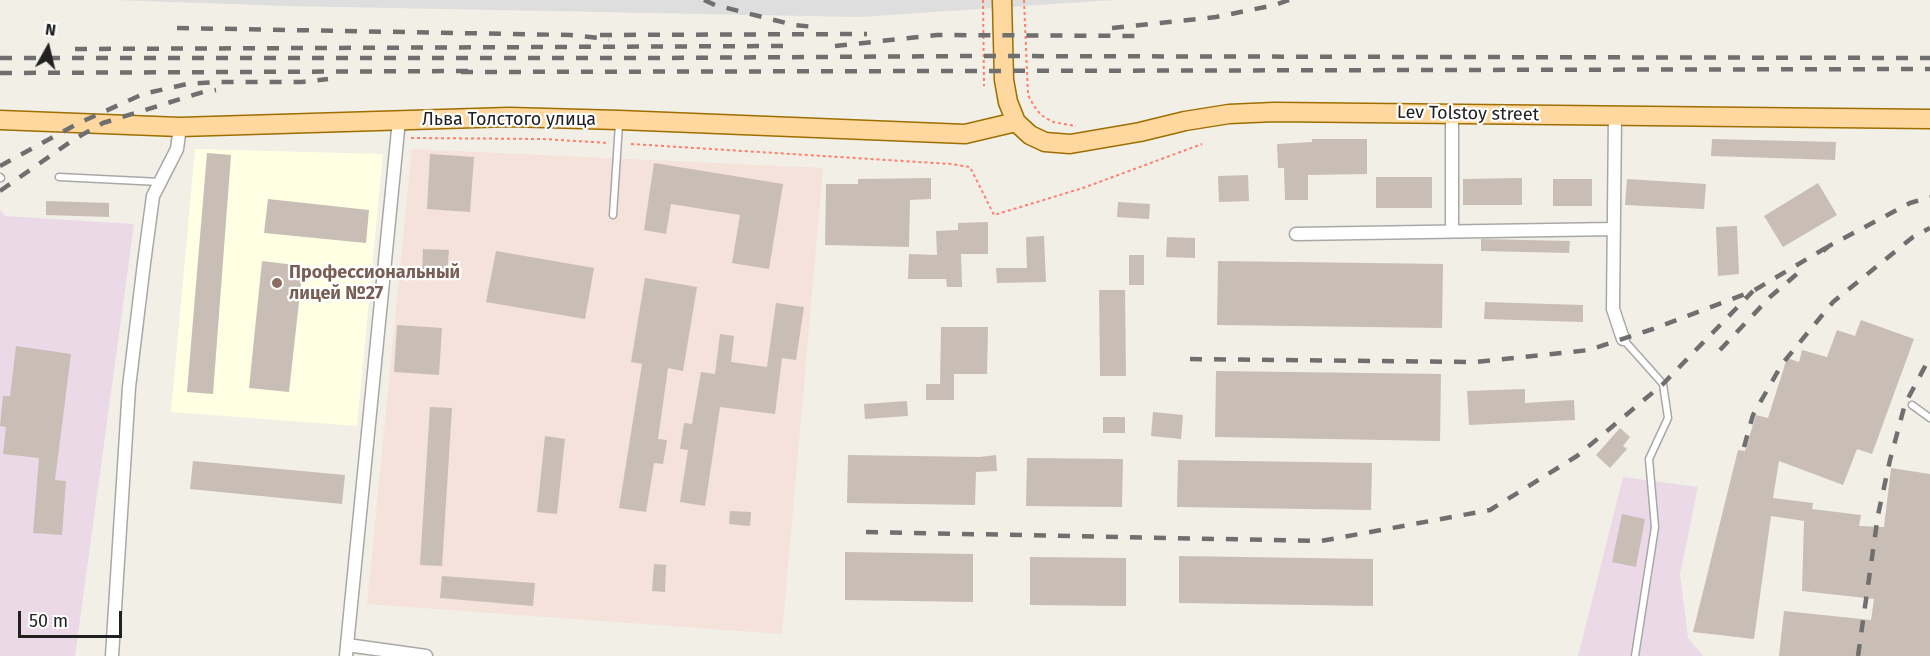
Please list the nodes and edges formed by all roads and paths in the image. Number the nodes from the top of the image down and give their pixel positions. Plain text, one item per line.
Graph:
1 (983, 0) edge
2 (1002, 0) edge
3 (1024, 0) edge
4 (984, 86) dead end
5 (1452, 114) junction
6 (1615, 115) junction
7 (1930, 118) edge
8 (0, 120) edge
9 (619, 120) junction
10 (1016, 122) junction
11 (1084, 126) dead end
12 (180, 127) junction
13 (398, 129) junction
14 (609, 143) dead end
15 (631, 144) dead end
16 (1202, 144) dead end
17 (58, 177) dead end
18 (160, 182) junction
19 (613, 215) dead end
20 (1614, 229) junction
21 (1452, 231) junction
22 (1296, 234) dead end
23 (1623, 339) joint
24 (1912, 405) dead end
25 (1930, 418) edge
26 (346, 650) edge
27 (112, 656) edge
28 (426, 656) edge
29 (1635, 656) edge

1 - 4 path
2 - 10 main road
3 - 11 path
5 - 6 main road, Lev Tolstoy street
5 - 10 main road, Lev Tolstoy street
5 - 21 street
6 - 7 main road, Lev Tolstoy street
6 - 20 street
8 - 12 main road, Льва Толстого улица
9 - 10 main road, Льва Толстого улица
9 - 13 main road, Льва Толстого улица
9 - 19 lane
12 - 13 main road, Льва Толстого улица
12 - 18 street
13 - 14 path
13 - 26 street
15 - 16 path
17 - 18 lane
18 - 27 street
20 - 21 street
20 - 23 street
21 - 22 street
23 - 29 lane
24 - 25 lane
26 - 28 street

